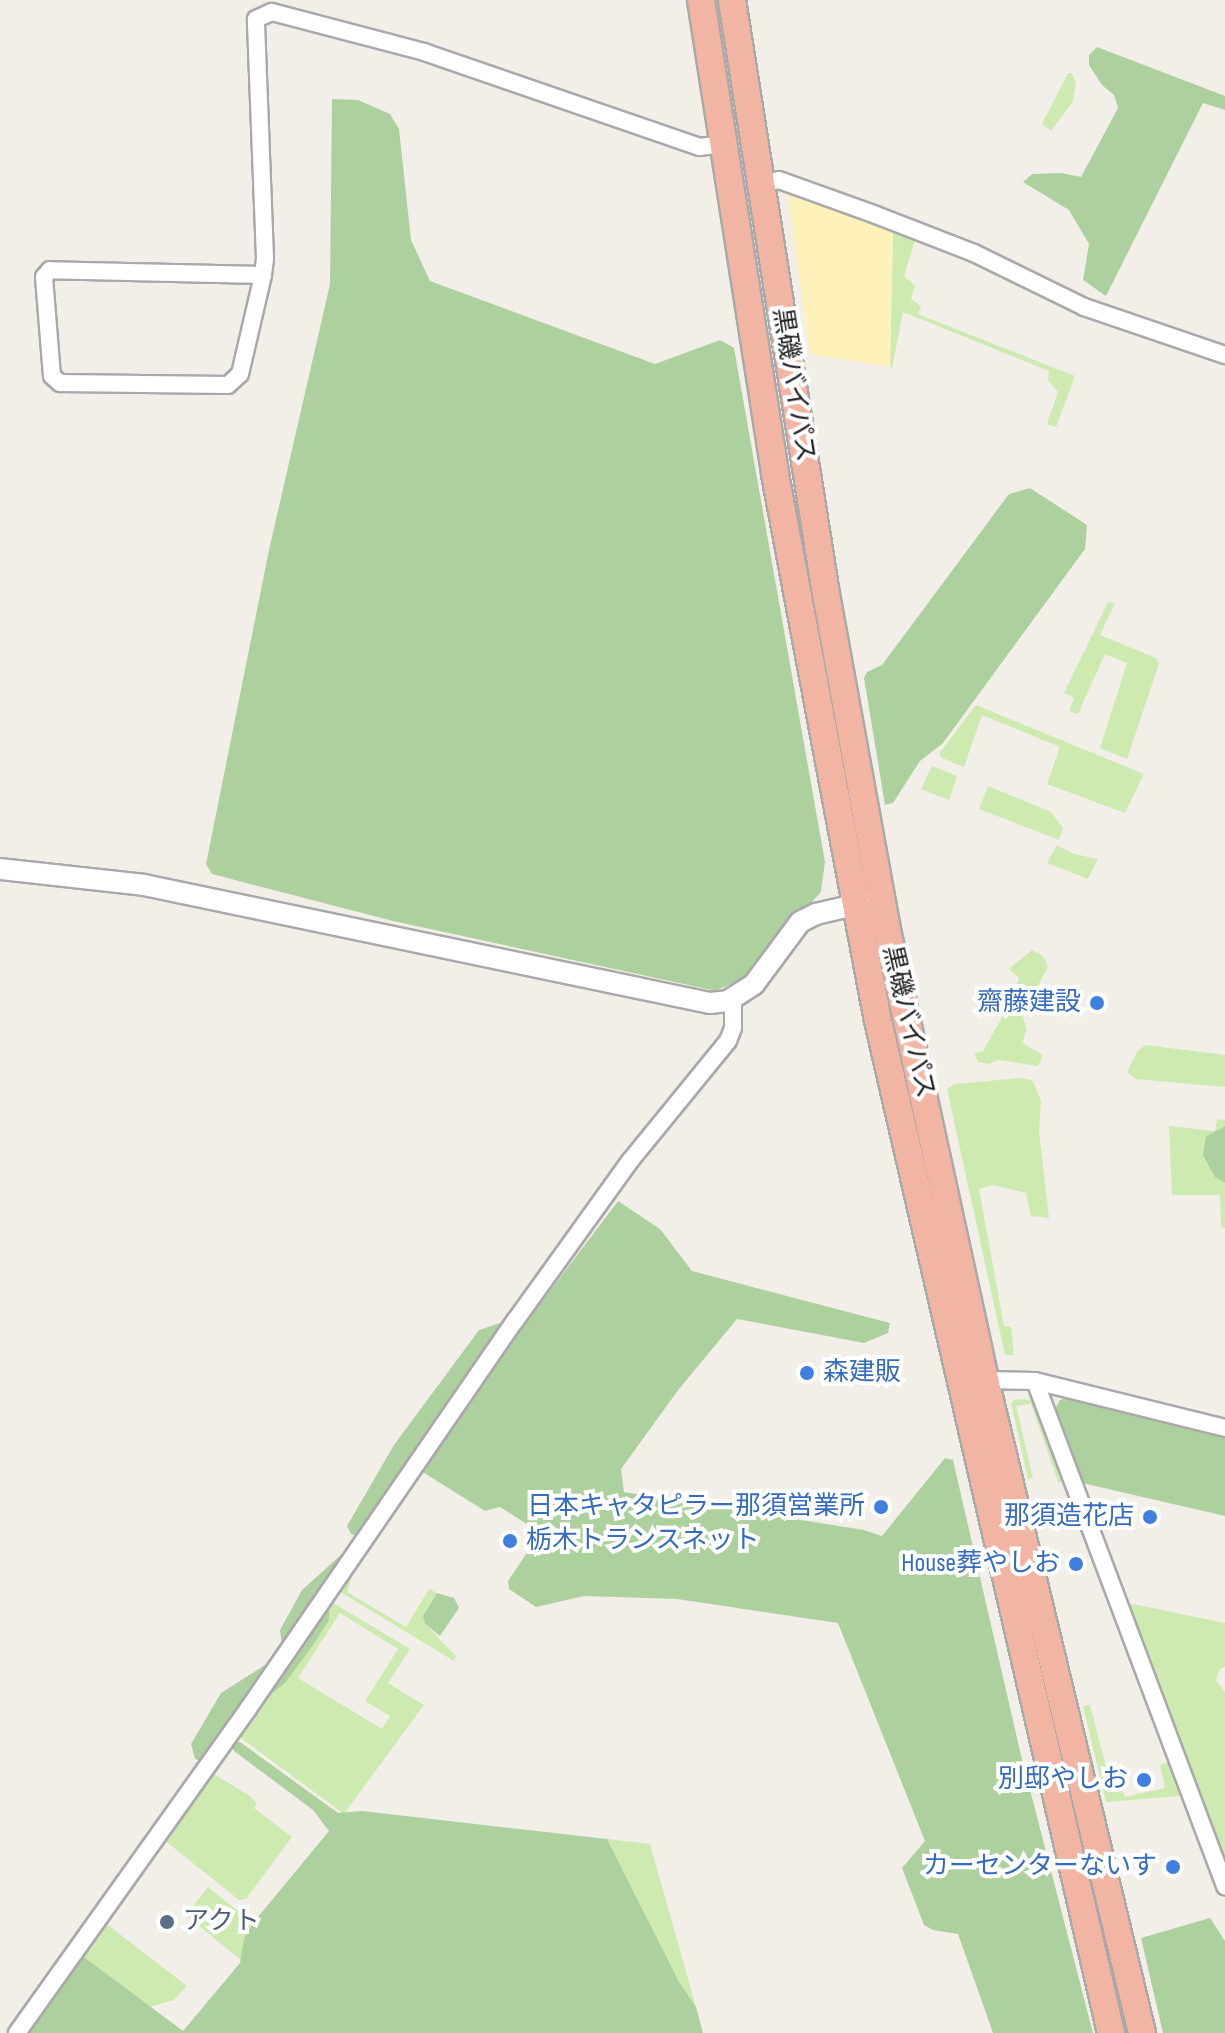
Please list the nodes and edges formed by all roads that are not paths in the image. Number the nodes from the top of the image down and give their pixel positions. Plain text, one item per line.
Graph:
1 (701, 0) edge
2 (732, 0) edge
3 (721, 144) junction
4 (759, 184) junction
5 (263, 275) junction
6 (1225, 355) edge
7 (0, 869) edge
8 (868, 901) junction
9 (733, 998) junction
10 (1035, 1381) junction
11 (973, 1382) junction
12 (1225, 1428) edge
13 (1223, 1877) edge
14 (17, 2033) edge
15 (1111, 2033) edge
16 (1142, 2033) edge

1 - 3 highway, 黒磯バイパス
2 - 4 highway, 黒磯バイパス
3 - 5 street
3 - 8 highway, 黒磯バイパス
4 - 6 street
4 - 8 highway, 黒磯バイパス
5 - 5 street
7 - 9 street
8 - 9 street
8 - 11 highway, 黒磯バイパス
9 - 14 street
10 - 11 street
10 - 12 street
10 - 13 street
11 - 15 highway, 黒磯バイパス
11 - 16 highway, 黒磯バイパス

